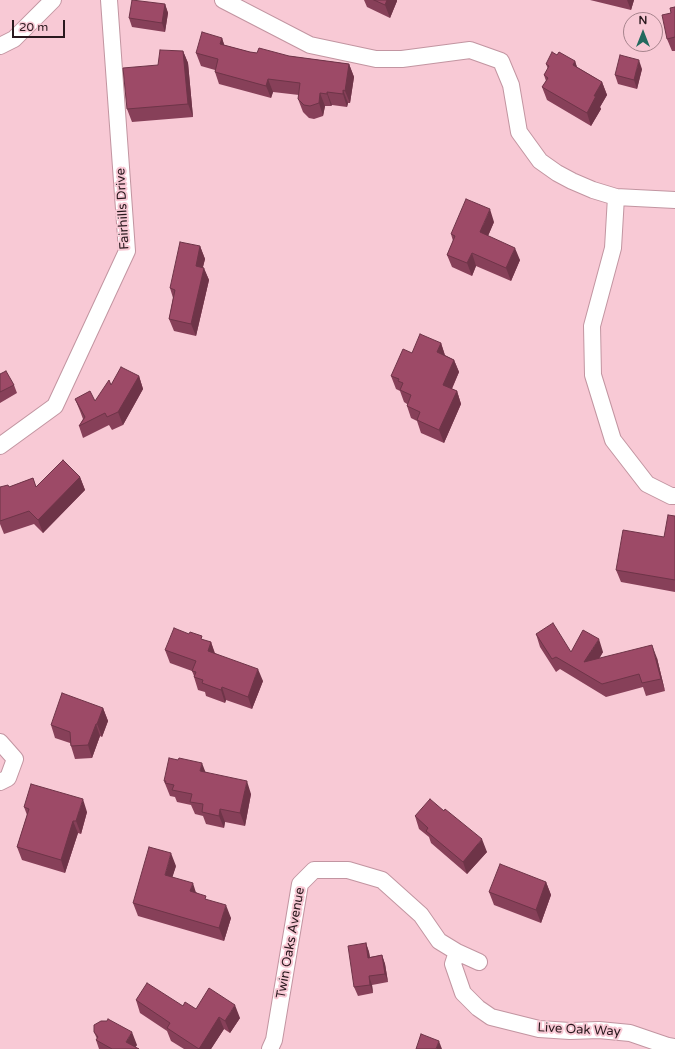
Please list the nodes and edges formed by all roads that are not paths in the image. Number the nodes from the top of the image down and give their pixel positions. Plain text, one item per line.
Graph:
1 (53, 0) edge
2 (109, 0) edge
3 (223, 0) edge
4 (0, 46) edge
5 (616, 197) junction
6 (675, 200) edge
7 (0, 446) edge
8 (675, 496) edge
9 (0, 742) edge
10 (0, 782) edge
11 (457, 952) junction
12 (479, 962) dead end
13 (675, 1047) edge
14 (270, 1049) edge

1 - 4 street
2 - 7 street, Fairhills Drive
3 - 5 street
5 - 6 street
5 - 8 street
9 - 10 street
11 - 12 street, Twin Oaks Avenue
11 - 13 street, Live Oak Way
11 - 14 street, Twin Oaks Avenue

